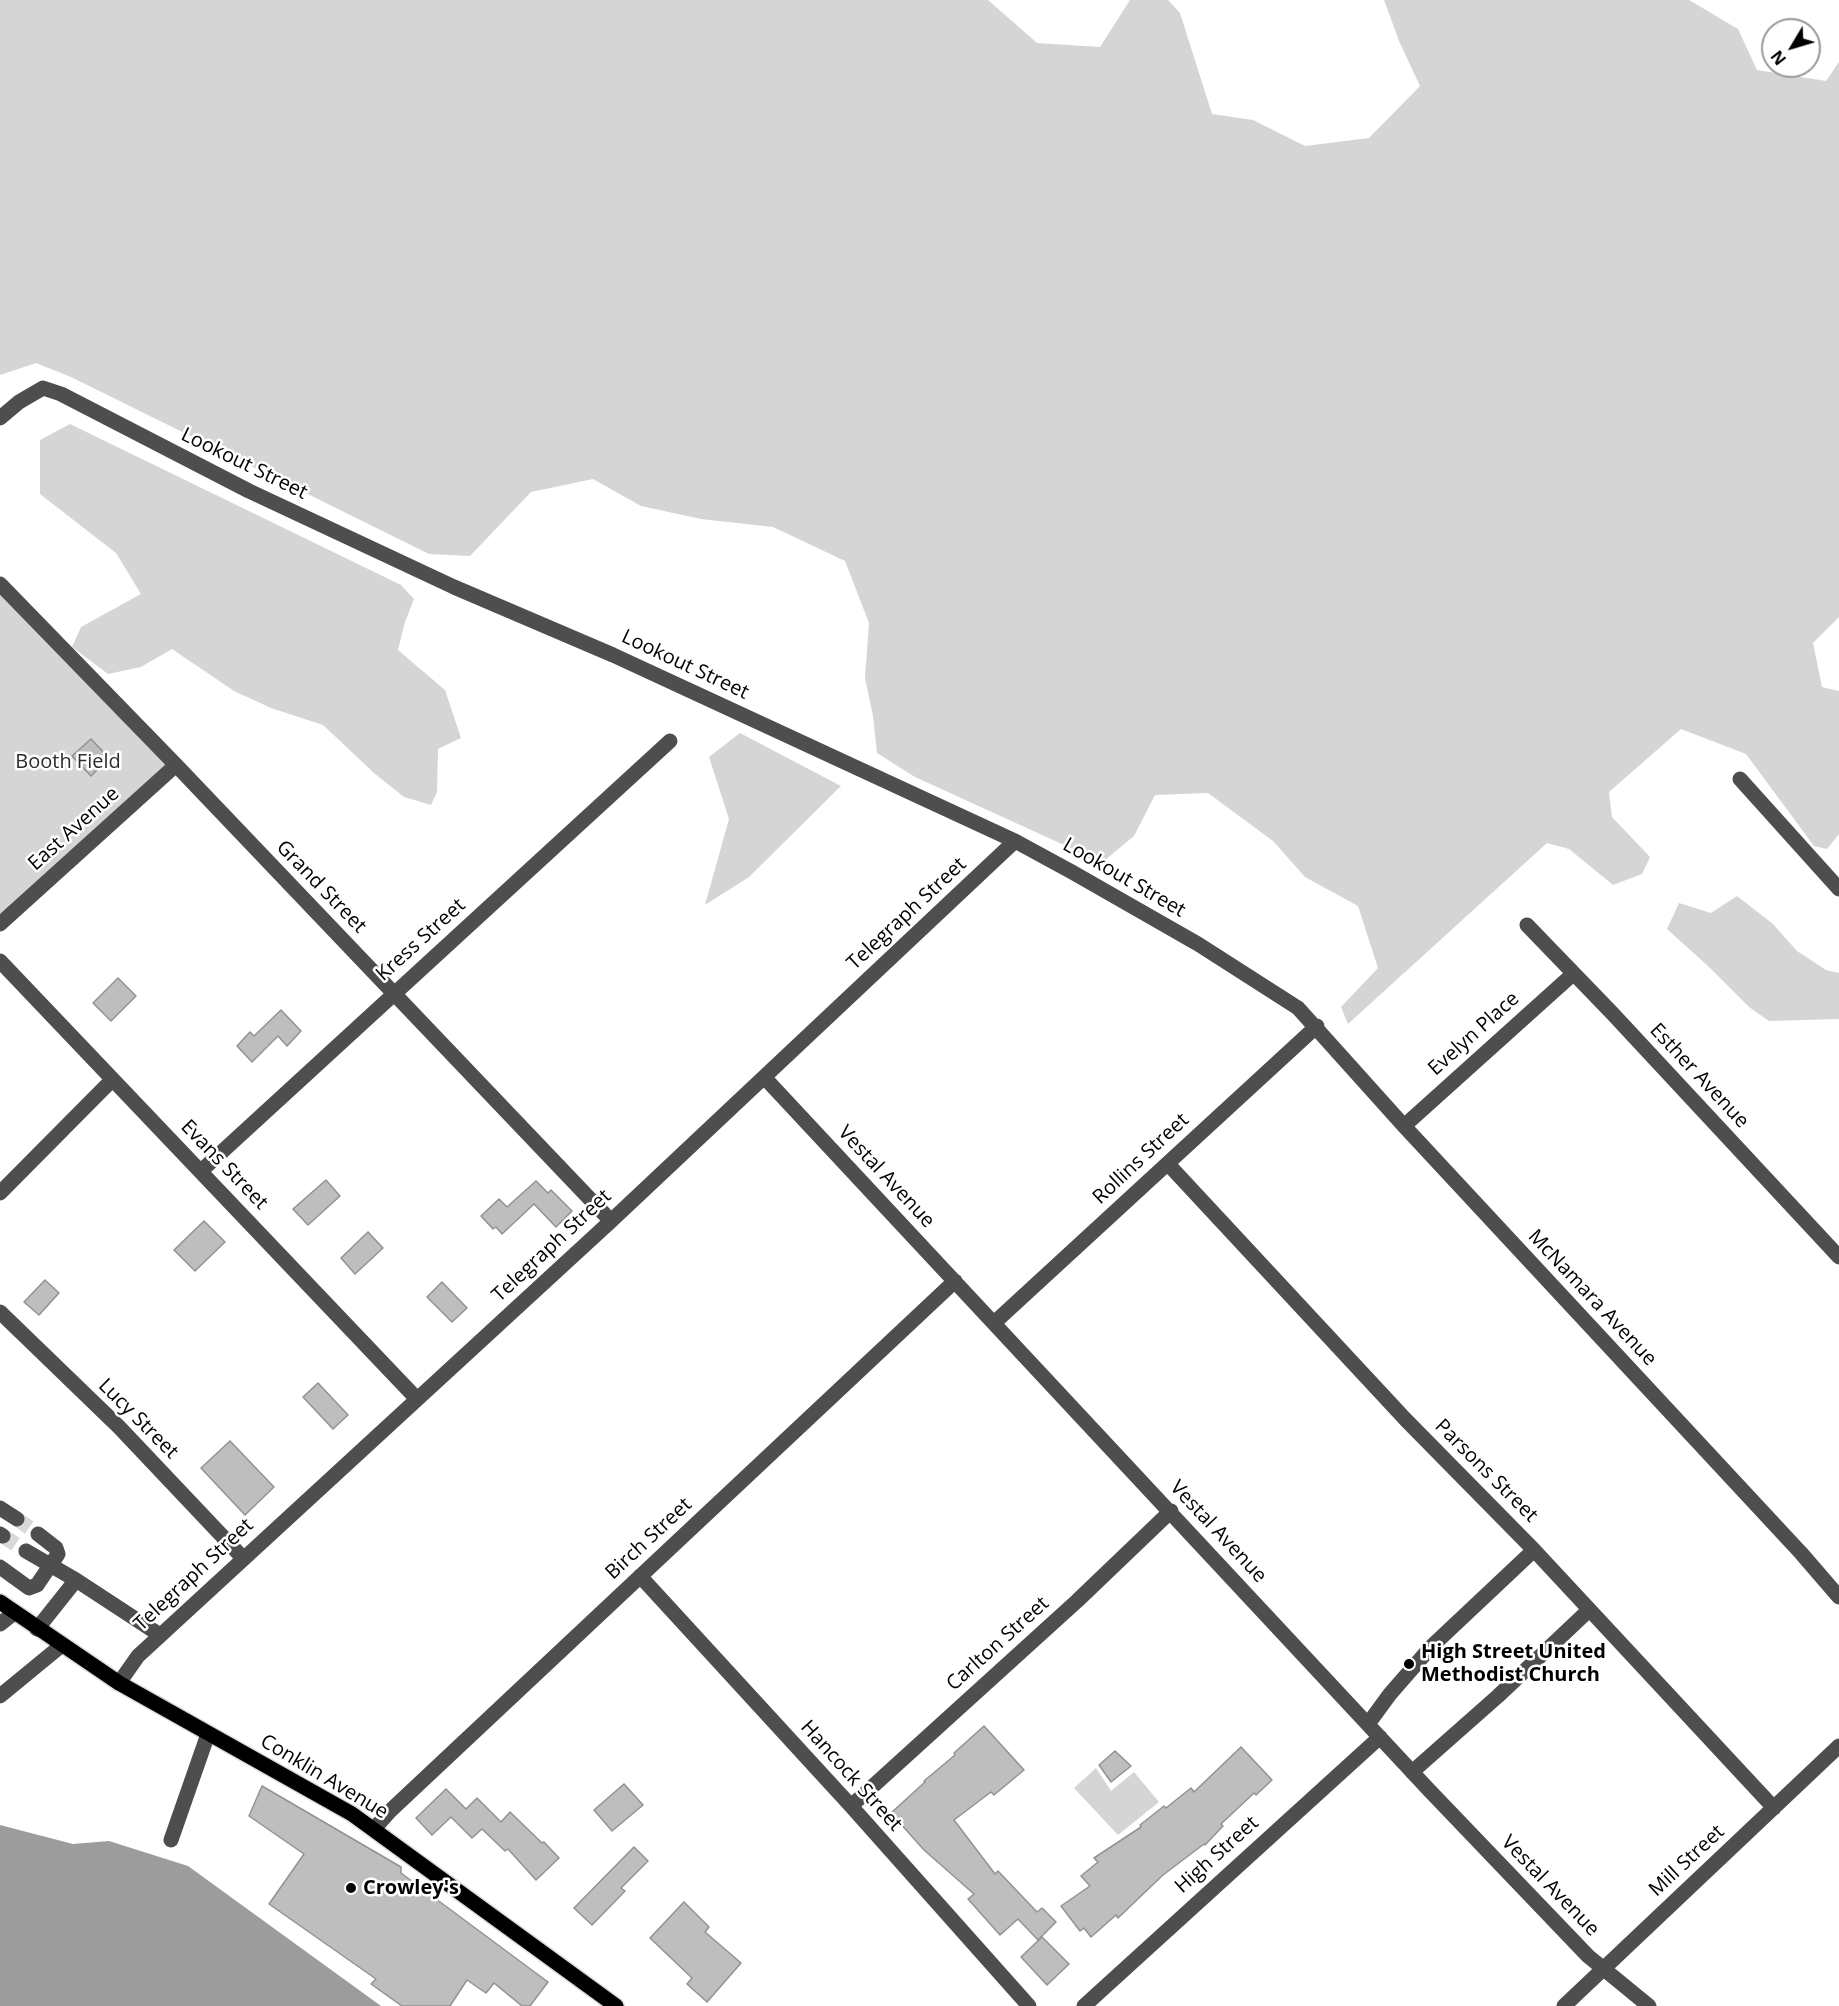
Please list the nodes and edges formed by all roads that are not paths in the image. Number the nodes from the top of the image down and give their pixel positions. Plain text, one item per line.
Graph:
1 (0, 418) edge
2 (0, 584) edge
3 (670, 741) dead end
4 (176, 765) junction
5 (1740, 779) dead end
6 (1015, 841) junction
7 (1839, 889) edge
8 (0, 924) edge
9 (1527, 925) dead end
10 (0, 961) edge
11 (1573, 974) junction
12 (394, 993) junction
13 (1317, 1026) junction
14 (764, 1077) junction
15 (112, 1080) junction
16 (1404, 1126) junction
17 (1168, 1164) junction
18 (201, 1171) junction
19 (0, 1192) edge
20 (610, 1221) junction
21 (1839, 1257) edge
22 (955, 1281) junction
23 (0, 1312) edge
24 (994, 1323) junction
25 (417, 1399) junction
26 (0, 1508) edge
27 (1171, 1511) junction
28 (17, 1519) tunnel mouth
29 (38, 1534) tunnel mouth
30 (1534, 1550) junction
31 (26, 1551) tunnel mouth
32 (243, 1558) junction
33 (0, 1567) edge
34 (50, 1567) junction
35 (640, 1576) junction
36 (76, 1580) junction
37 (1839, 1597) edge
38 (0, 1602) edge
39 (1589, 1610) junction
40 (14, 1613) junction
41 (0, 1624) edge
42 (37, 1629) junction
43 (160, 1635) junction
44 (62, 1645) junction
45 (119, 1683) junction
46 (0, 1696) edge
47 (1368, 1724) junction
48 (208, 1734) junction
49 (1380, 1737) junction
50 (1839, 1746) edge
51 (1412, 1772) junction
52 (851, 1806) junction
53 (1774, 1808) junction
54 (374, 1829) junction
55 (171, 1840) dead end
56 (1603, 1969) junction
57 (616, 2006) edge
58 (1029, 2006) edge
59 (1084, 2006) edge
60 (1564, 2006) edge
61 (1649, 2006) edge

1 - 6 street, Lookout Street
2 - 4 street, Grand Street
3 - 12 street, Kress Street
4 - 8 street, East Avenue
4 - 12 street, Grand Street
5 - 7 street
6 - 13 street, Lookout Street
6 - 14 street, Telegraph Street
9 - 11 street, Esther Avenue
10 - 15 street, Evans Street
11 - 16 street, Evelyn Place
11 - 21 street, Esther Avenue
12 - 18 street, Kress Street
12 - 20 street, Grand Street
13 - 16 street, McNamara Avenue
13 - 17 street, Rollins Street
14 - 20 street, Telegraph Street
14 - 22 street, Vestal Avenue
15 - 18 street, Evans Street
15 - 19 street
16 - 37 street, McNamara Avenue
17 - 24 street, Rollins Street
17 - 30 street, Parsons Street
18 - 25 street, Evans Street
20 - 25 street, Telegraph Street
22 - 24 street, Vestal Avenue
22 - 35 street, Birch Street
23 - 32 street, Lucy Street
24 - 27 street, Vestal Avenue
25 - 32 street, Telegraph Street
26 - 28 street
27 - 47 street, Vestal Avenue
27 - 52 street, Carlton Street
29 - 34 street
30 - 39 street, Parsons Street
30 - 47 street
31 - 34 street
32 - 43 street, Telegraph Street
33 - 34 street
34 - 36 street
35 - 52 street, Hancock Street
35 - 54 street, Birch Street
36 - 42 street
36 - 43 street
38 - 40 main road, Conklin Avenue
39 - 51 street
39 - 53 street, Parsons Street
40 - 41 street
40 - 42 main road, Conklin Avenue
42 - 44 main road, Conklin Avenue
43 - 45 street, Telegraph Street
44 - 45 main road, Conklin Avenue
44 - 46 street
45 - 48 main road, Conklin Avenue
47 - 49 street, Vestal Avenue
48 - 54 main road, Conklin Avenue
48 - 55 street
49 - 51 street, Vestal Avenue
49 - 59 street, High Street
50 - 53 street, Mill Street
51 - 56 street, Vestal Avenue
52 - 58 street, Hancock Street
53 - 56 street, Mill Street
54 - 57 main road, Conklin Avenue
56 - 60 street, Mill Street
56 - 61 street, Vestal Avenue

